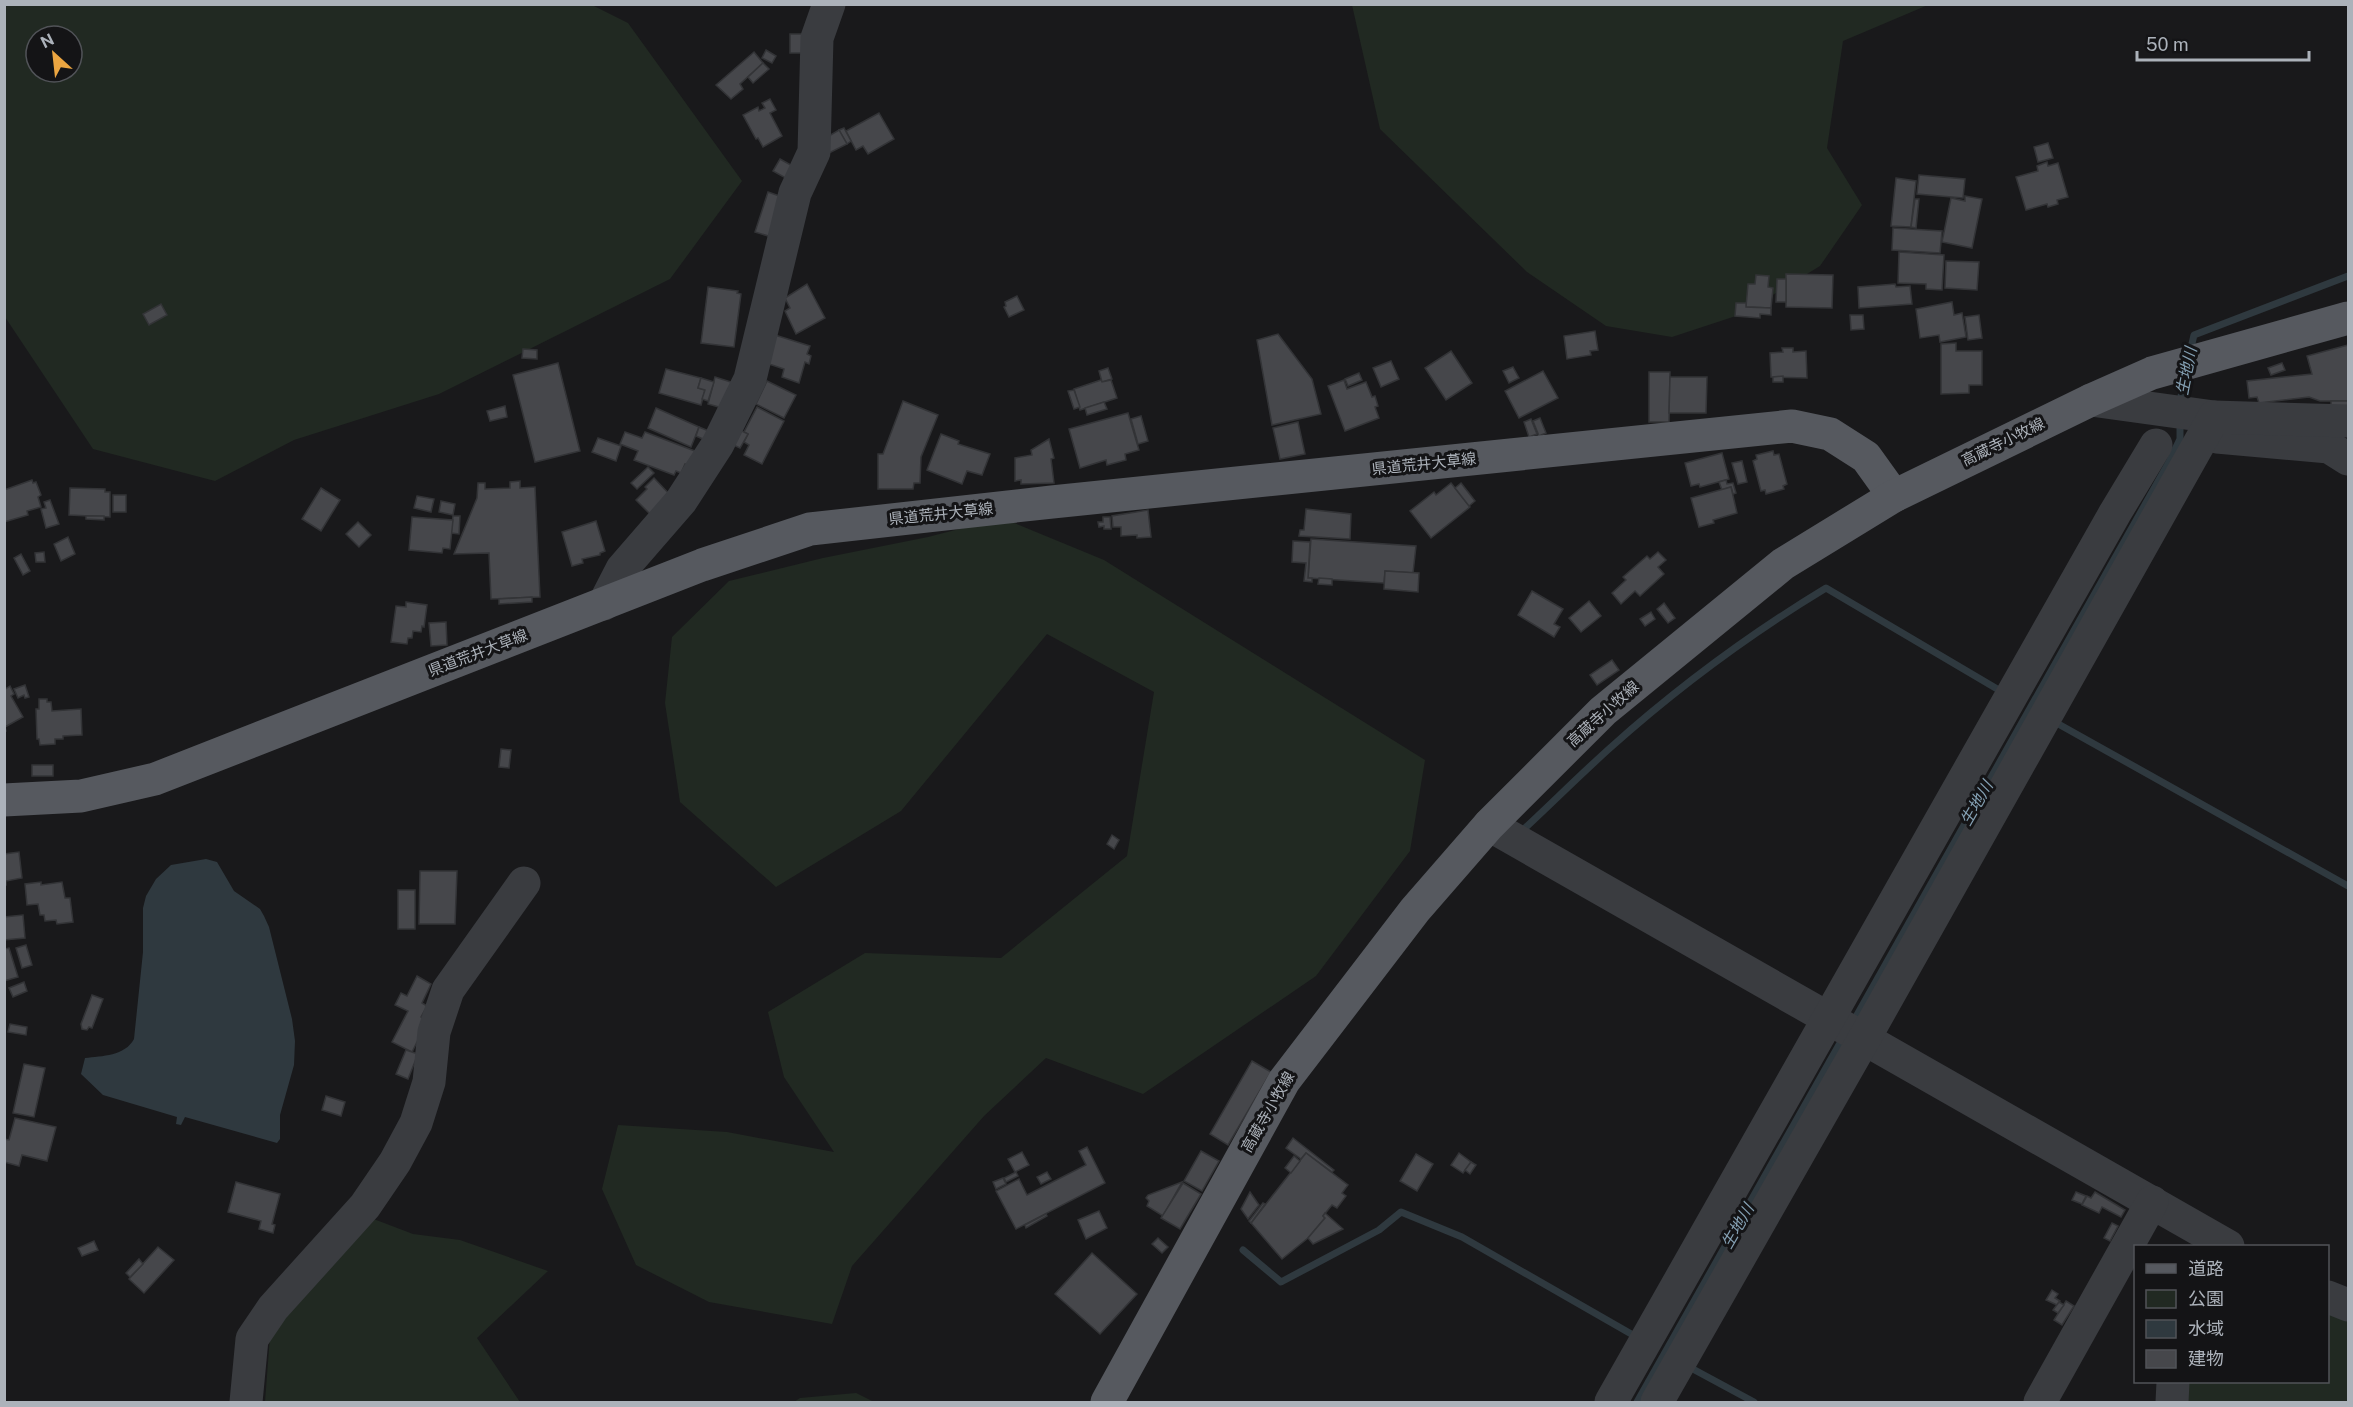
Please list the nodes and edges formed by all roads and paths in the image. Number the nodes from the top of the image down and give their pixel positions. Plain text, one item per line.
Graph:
1 (830, 4) edge
2 (2349, 318) edge
3 (2091, 400) junction
4 (2349, 421) edge
5 (2208, 427) junction
6 (2156, 445) dead end
7 (2349, 459) edge
8 (1894, 496) junction
9 (2115, 513) junction
10 (2148, 533) junction
11 (604, 603) junction
12 (4, 800) edge
13 (1489, 825) junction
14 (524, 883) dead end
15 (1828, 1019) junction
16 (1864, 1039) junction
17 (2152, 1202) junction
18 (2226, 1245) edge
19 (2329, 1297) edge
20 (2349, 1305) edge
21 (2173, 1383) edge
22 (246, 1402) edge
23 (1107, 1402) edge
24 (1611, 1402) edge
25 (1657, 1402) edge
26 (2040, 1402) edge
27 (2172, 1402) edge

1 - 11 street
2 - 3 main road, 高蔵寺小牧線
3 - 5 street
3 - 8 main road, 高蔵寺小牧線
4 - 5 street
5 - 7 street
5 - 10 street
6 - 9 street
8 - 11 main road, 県道荒井大草線
8 - 13 main road, 高蔵寺小牧線
9 - 10 street
9 - 15 street
10 - 16 street
11 - 12 main road, 県道荒井大草線
13 - 15 street
13 - 23 main road, 高蔵寺小牧線
14 - 22 street
15 - 16 street
15 - 24 street
16 - 17 street
16 - 25 street
17 - 18 street
17 - 26 street
19 - 20 street
21 - 27 street

